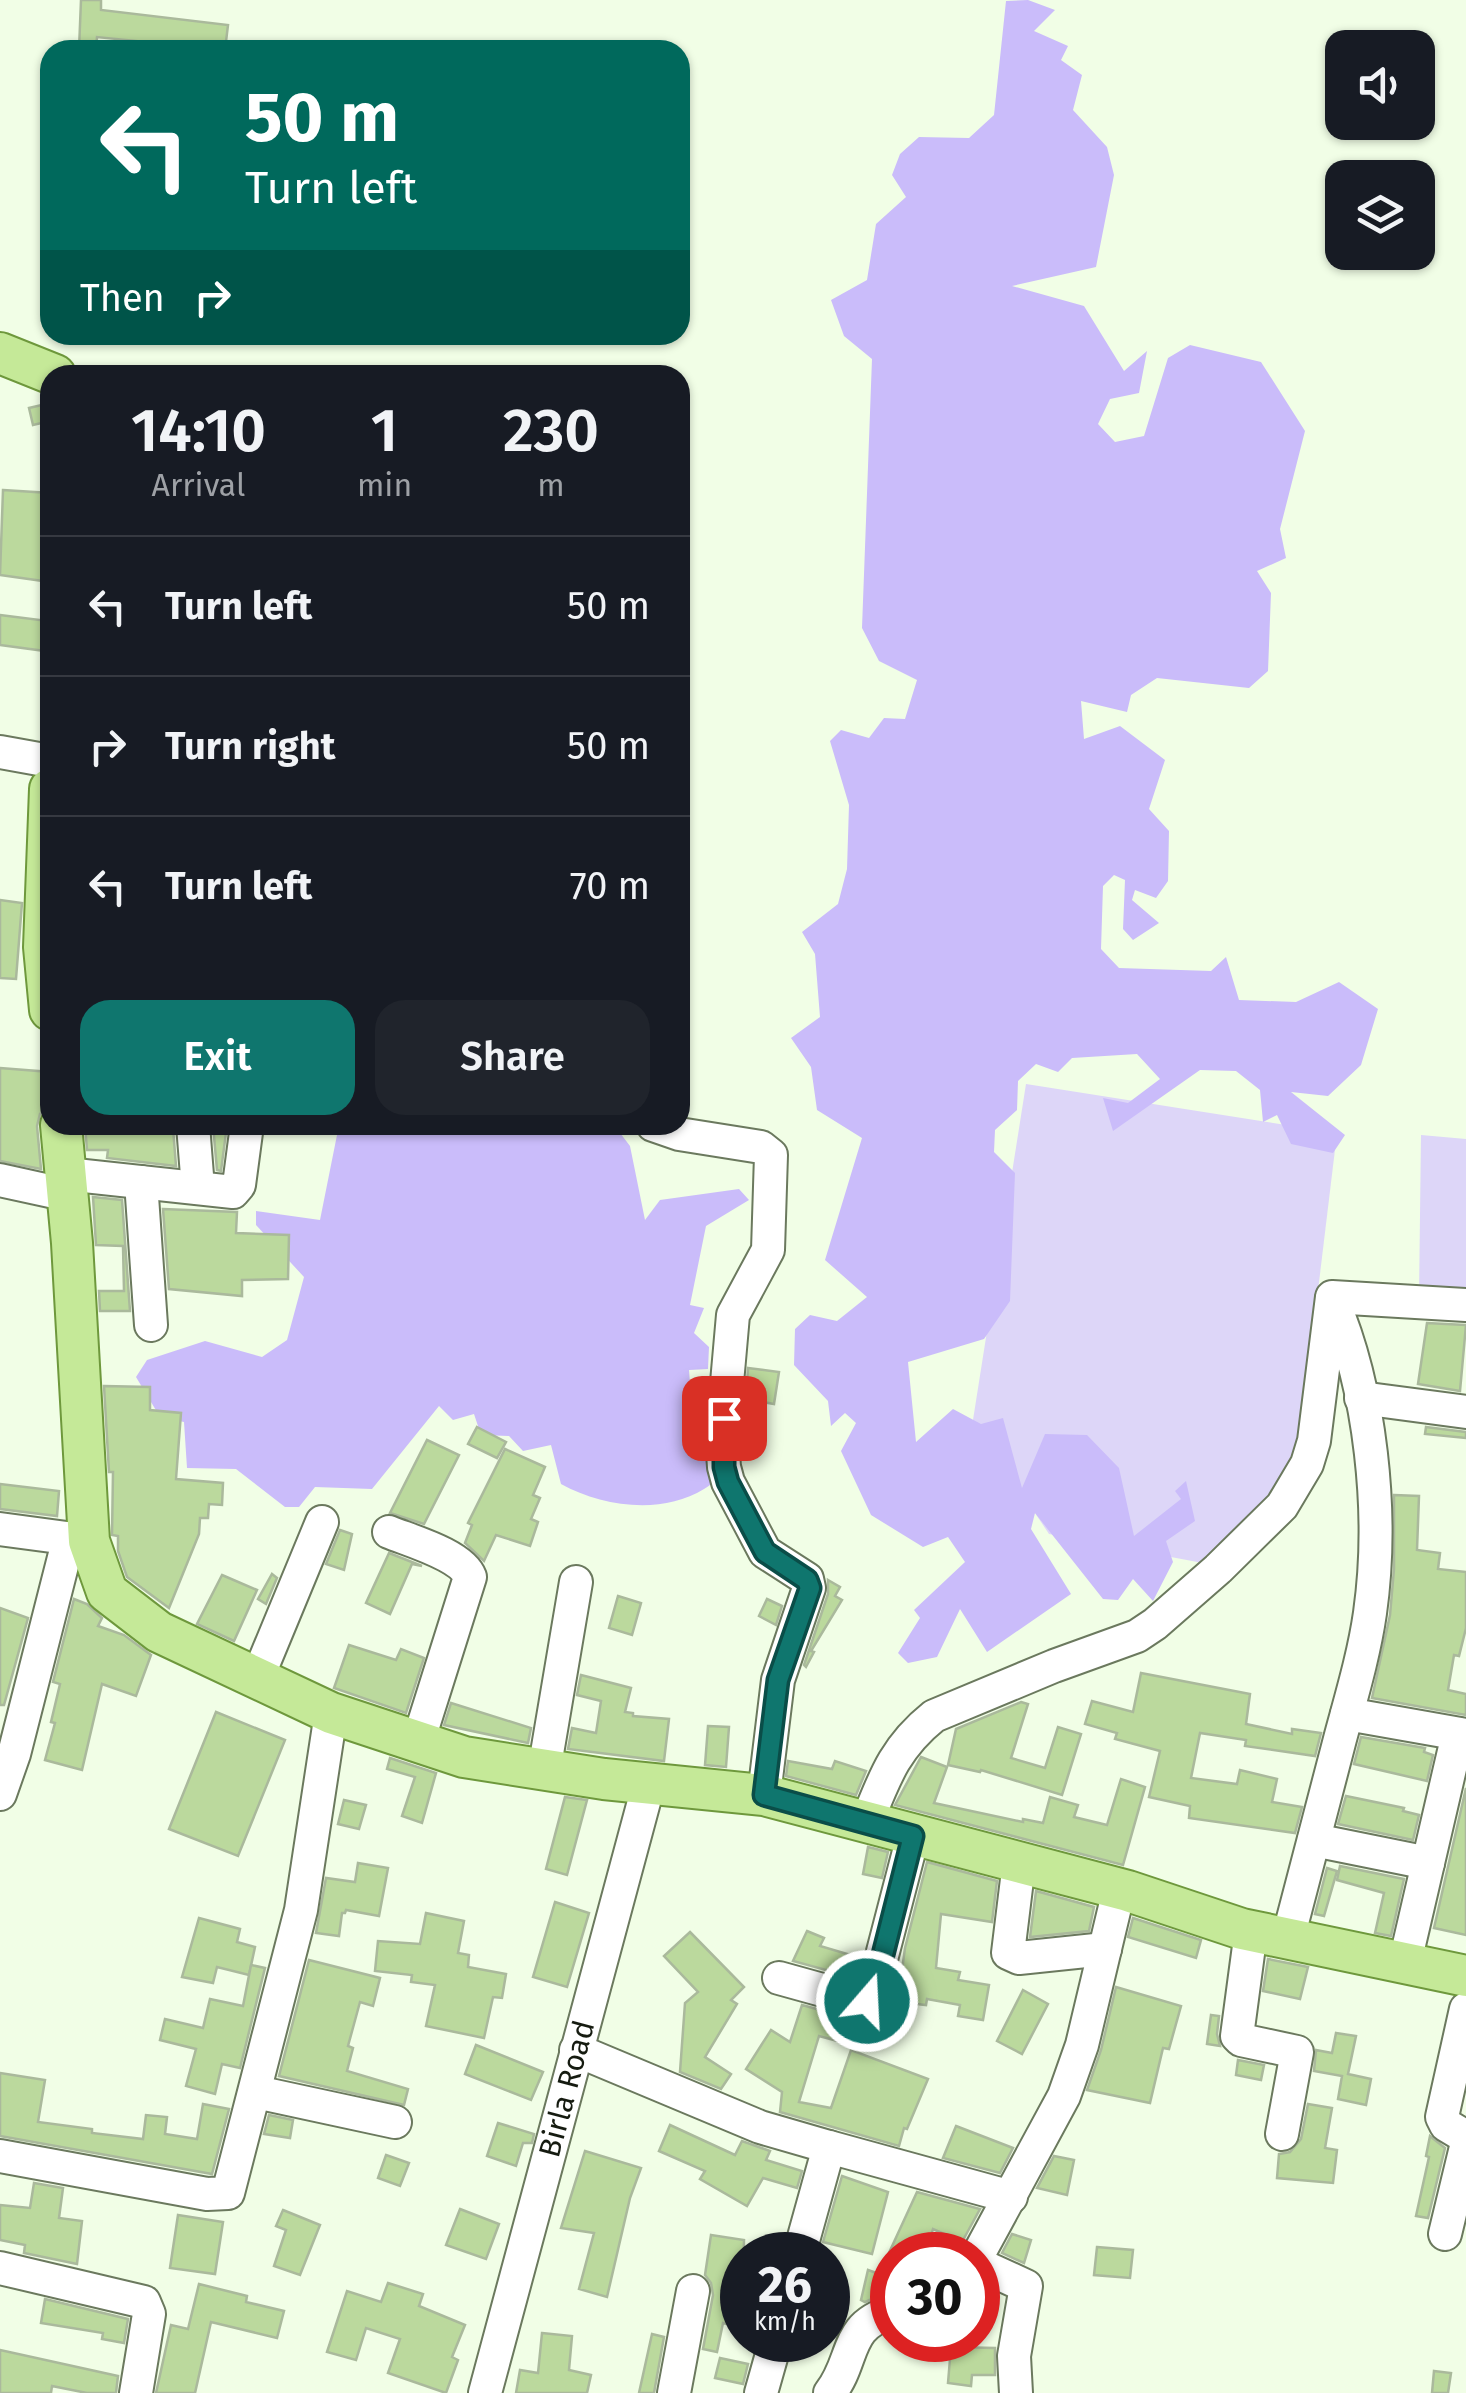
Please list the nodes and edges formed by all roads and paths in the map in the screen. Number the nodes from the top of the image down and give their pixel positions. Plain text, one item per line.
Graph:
1 (0, 353) edge
2 (40, 369) edge
3 (0, 752) edge
4 (40, 759) edge
5 (62, 1135) edge
6 (194, 1135) edge
7 (246, 1135) edge
8 (685, 1135) edge
9 (0, 1180) edge
10 (141, 1182) junction
11 (67, 1184) junction
12 (198, 1188) junction
13 (1330, 1293) junction
14 (1466, 1305) edge
15 (151, 1325) dead end
16 (1361, 1398) junction
17 (1466, 1412) edge
18 (322, 1522) dead end
19 (0, 1529) edge
20 (389, 1532) dead end
21 (79, 1540) junction
22 (576, 1582) dead end
23 (257, 1678) junction
24 (331, 1714) junction
25 (1347, 1714) junction
26 (1462, 1734) edge
27 (418, 1742) junction
28 (544, 1772) junction
29 (649, 1783) junction
30 (0, 1794) edge
31 (764, 1795) junction
32 (866, 1824) junction
33 (913, 1836) junction
34 (1314, 1840) junction
35 (1428, 1862) junction
36 (1019, 1863) junction
37 (1118, 1890) junction
38 (1270, 1934) junction
39 (1105, 1949) junction
40 (1405, 1962) junction
41 (1466, 1976) edge
42 (779, 1978) dead end
43 (1466, 2009) edge
44 (576, 2050) junction
45 (256, 2092) junction
46 (395, 2122) dead end
47 (1282, 2134) dead end
48 (1466, 2137) edge
49 (829, 2147) junction
50 (1466, 2147) edge
51 (0, 2156) edge
52 (1011, 2197) junction
53 (805, 2232) edge
54 (991, 2232) edge
55 (1445, 2234) dead end
56 (0, 2268) edge
57 (1000, 2274) edge
58 (694, 2292) dead end
59 (870, 2321) edge
60 (850, 2353) edge
61 (770, 2362) edge
62 (846, 2362) edge
63 (846, 2362) edge
64 (136, 2393) edge
65 (484, 2393) edge
66 (674, 2393) edge
67 (761, 2393) edge
68 (830, 2393) edge
69 (861, 2393) edge
70 (1016, 2393) edge

1 - 2 main road
3 - 4 street
5 - 11 main road
6 - 12 street
7 - 12 street
8 - 31 street
9 - 11 street
10 - 11 street
10 - 12 street
10 - 15 street
11 - 21 main road
13 - 14 street
13 - 16 street
13 - 32 street
16 - 17 street
16 - 25 street
18 - 23 street
19 - 21 street
20 - 27 street
21 - 23 main road
21 - 30 street
22 - 28 street
23 - 24 main road
24 - 27 main road
24 - 45 street
25 - 26 street
25 - 34 street
26 - 35 street
27 - 28 main road
28 - 29 main road
29 - 31 main road
29 - 44 street, Birla Road
31 - 32 main road
32 - 33 main road
33 - 36 main road
33 - 42 street
34 - 35 street
34 - 38 street
35 - 40 street
36 - 37 main road
36 - 39 street
37 - 38 main road
37 - 39 street
38 - 40 main road
38 - 47 street
39 - 52 street
40 - 41 main road
43 - 48 street
44 - 49 street
44 - 65 street, Birla Road
45 - 46 street
45 - 51 street
49 - 52 street
49 - 53 street
50 - 55 street
52 - 54 street
56 - 64 street
57 - 70 street
58 - 66 street
59 - 60 street
61 - 67 street
62 - 68 street
63 - 69 street

